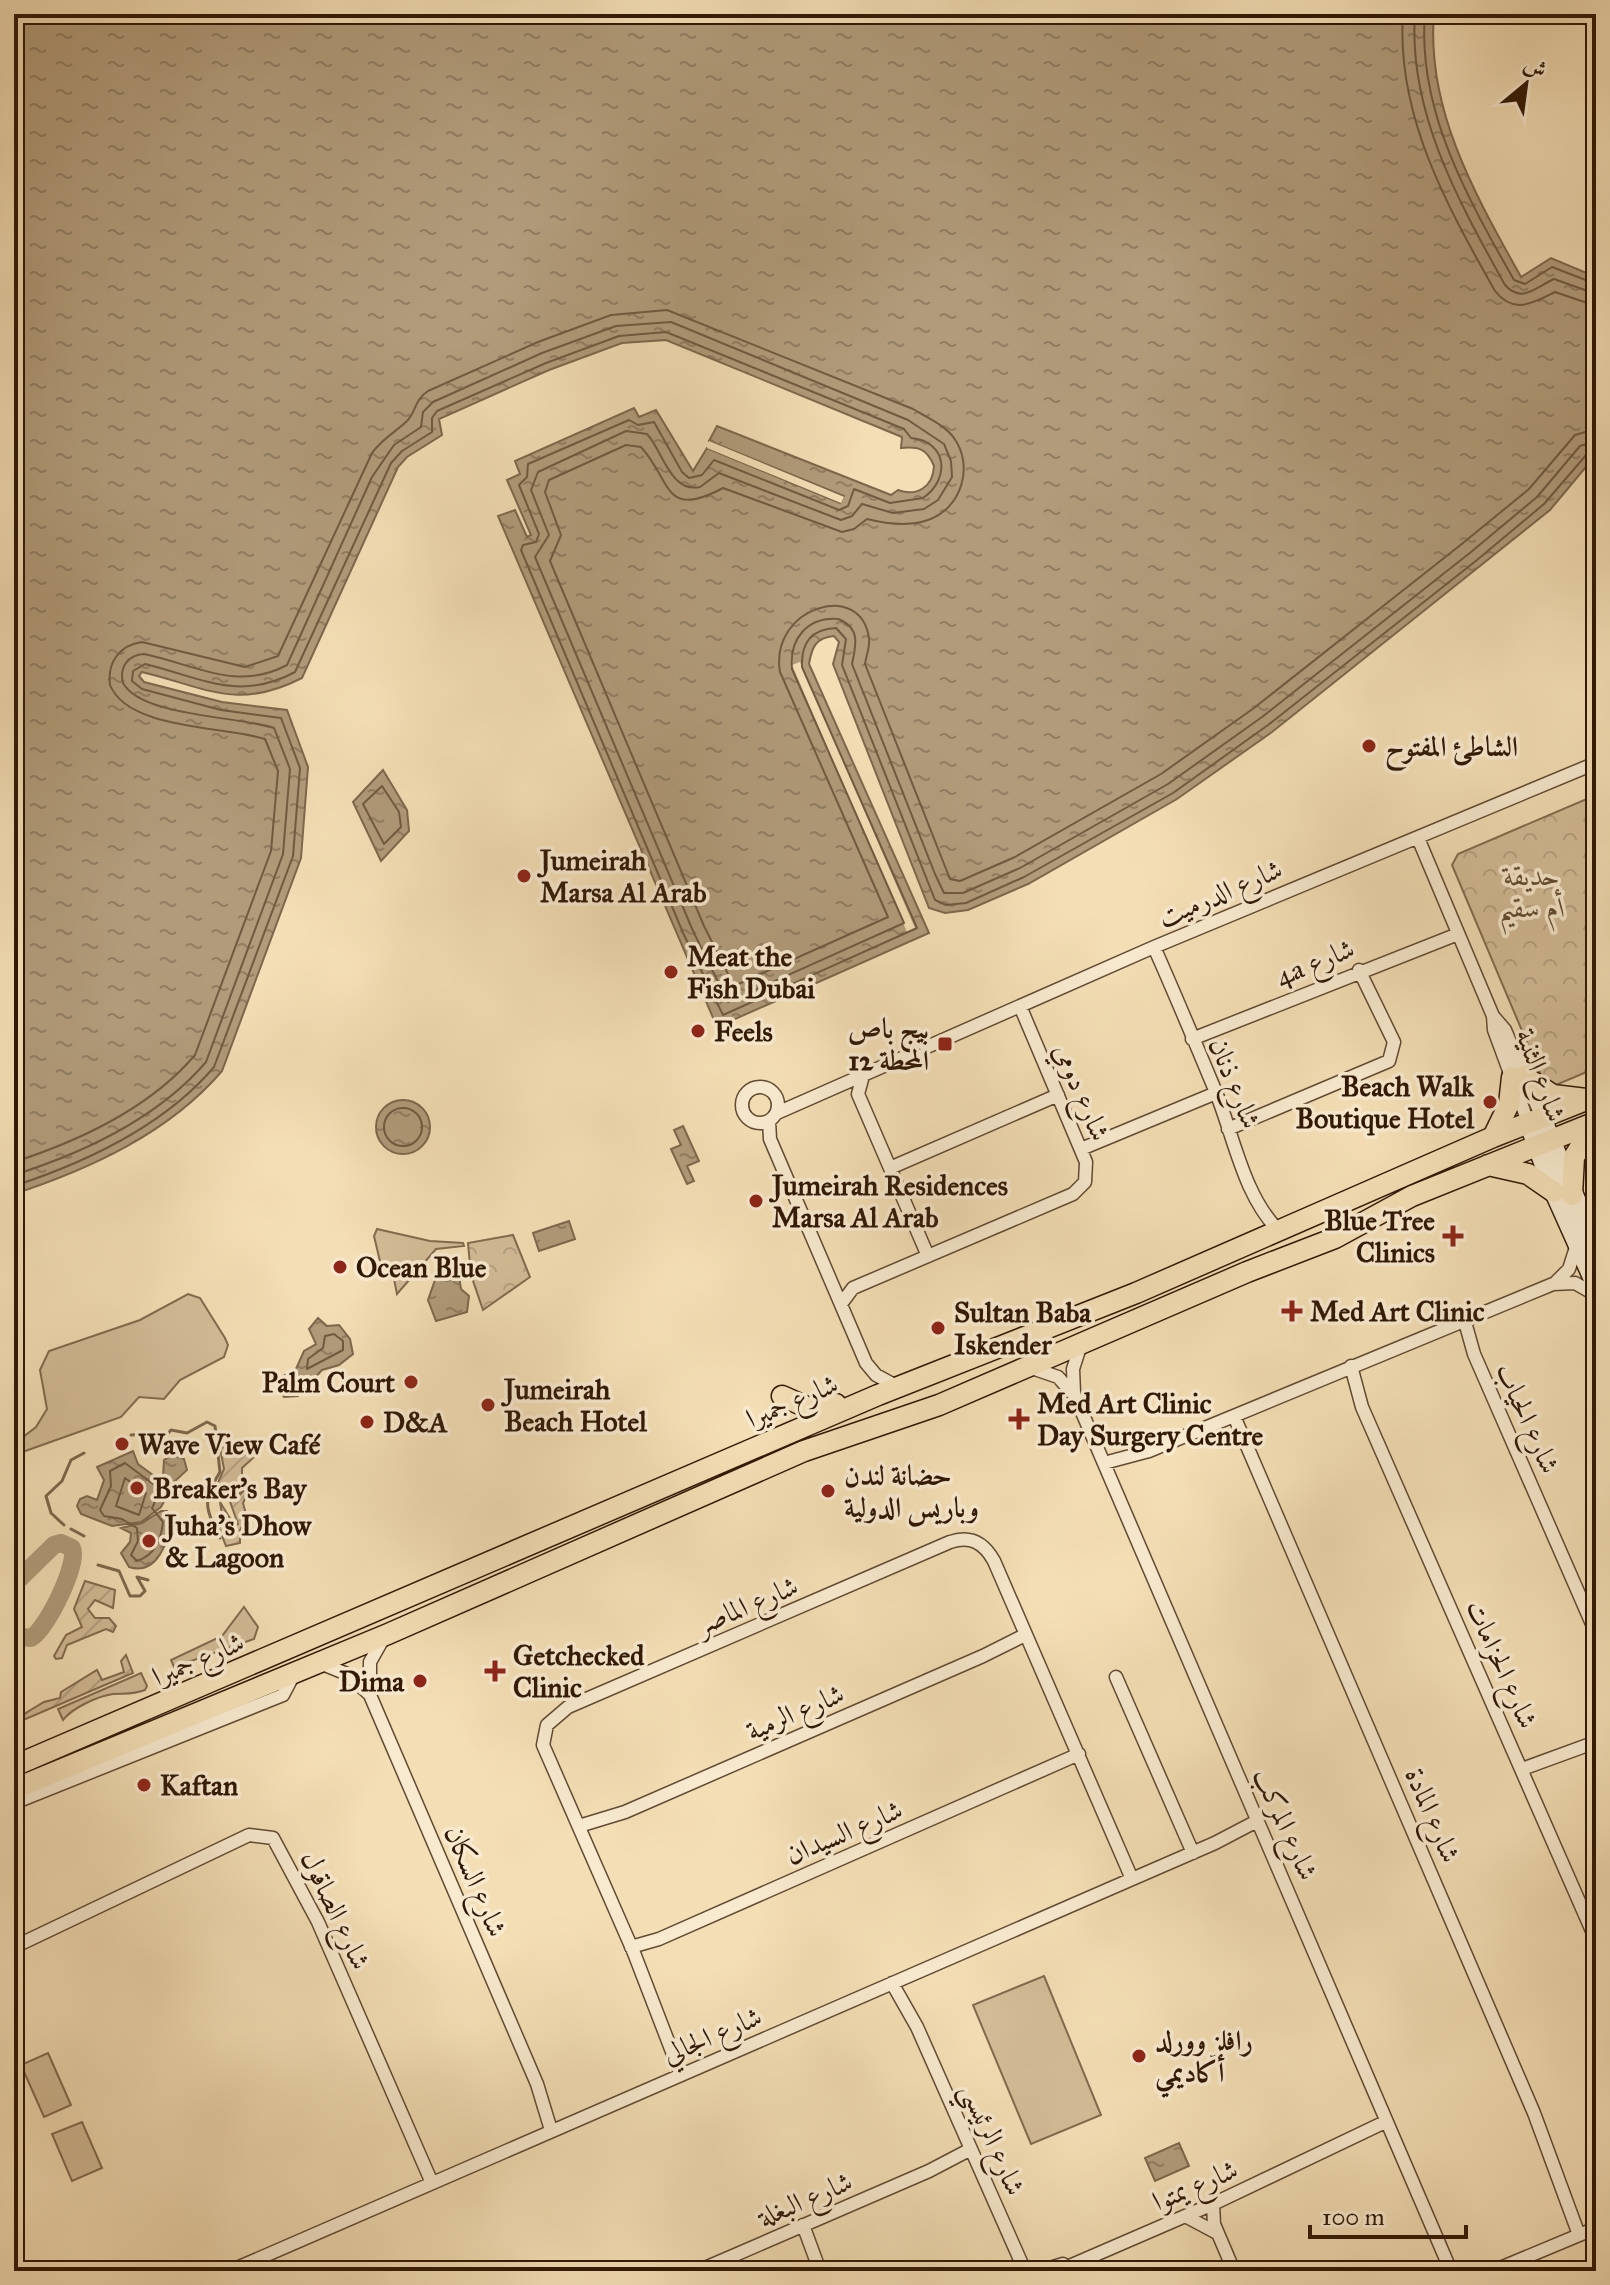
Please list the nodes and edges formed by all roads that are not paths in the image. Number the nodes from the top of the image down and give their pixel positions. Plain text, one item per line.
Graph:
1 (1596, 763) edge
2 (1418, 838) junction
3 (1458, 934) junction
4 (1154, 947) junction
5 (1359, 970) junction
6 (1020, 1006) junction
7 (1192, 1039) junction
8 (864, 1072) junction
9 (1518, 1076) junction
10 (838, 1086) junction
11 (1216, 1093) junction
12 (858, 1094) junction
13 (1058, 1095) junction
14 (776, 1096) junction
15 (1593, 1098) edge
16 (773, 1117) junction
17 (1535, 1120) junction
18 (1595, 1122) edge
19 (1228, 1129) junction
20 (1493, 1137) junction
21 (1543, 1143) junction
22 (1081, 1149) junction
23 (1488, 1165) junction
24 (890, 1168) junction
25 (1563, 1194) junction
26 (1279, 1231) junction
27 (1587, 1245) edge
28 (928, 1256) junction
29 (832, 1284) junction
30 (1553, 1284) junction
31 (1596, 1286) edge
32 (853, 1288) junction
33 (1596, 1295) edge
34 (841, 1304) junction
35 (1462, 1323) junction
36 (1081, 1344) junction
37 (1029, 1367) junction
38 (1346, 1368) junction
39 (898, 1387) junction
40 (878, 1395) junction
41 (782, 1396) dead end
42 (1075, 1396) junction
43 (1230, 1417) junction
44 (796, 1430) junction
45 (828, 1441) junction
46 (1106, 1467) junction
47 (746, 1475) junction
48 (594, 1503) dead end
49 (614, 1510) junction
50 (1596, 1633) edge
51 (388, 1634) junction
52 (1027, 1639) junction
53 (316, 1662) junction
54 (296, 1670) junction
55 (1116, 1677) dead end
56 (370, 1695) junction
57 (1596, 1742) edge
58 (1080, 1758) junction
59 (14, 1766) edge
60 (1524, 1772) junction
61 (14, 1789) edge
62 (14, 1803) edge
63 (1259, 1826) junction
64 (581, 1830) junction
65 (1193, 1853) junction
66 (1128, 1881) junction
67 (1596, 1940) edge
68 (14, 1947) edge
69 (633, 1950) junction
70 (896, 1981) junction
71 (686, 2073) junction
72 (1387, 2127) junction
73 (556, 2128) junction
74 (973, 2153) junction
75 (428, 2185) junction
76 (1213, 2204) junction
77 (1185, 2216) junction
78 (799, 2227) junction
79 (1587, 2232) edge
80 (1217, 2233) junction
81 (1070, 2263) junction
82 (819, 2270) edge
83 (230, 2271) edge
84 (698, 2271) edge
85 (1025, 2271) edge
86 (1040, 2271) edge
87 (1058, 2271) edge
88 (1234, 2271) edge
89 (1451, 2271) edge
90 (1497, 2271) edge

1 - 2 street, شارع الدرميت
2 - 3 street, شارع الثنية
2 - 4 street, شارع الدرميت
3 - 5 street, 4a شارع
3 - 9 street, شارع الثنية
4 - 6 street, شارع الدرميت
4 - 7 street, شارع ذنان
5 - 7 street, 4a شارع
5 - 19 street
6 - 8 street, شارع الدرميت
6 - 13 street, شارع دومي
7 - 11 street, شارع ذنان
8 - 10 street, شارع الدرميت
8 - 12 street
8 - 14 street, شارع الدرميت
9 - 15 main road
9 - 17 street, شارع الثنية
9 - 20 main road
10 - 12 street
10 - 16 street, شارع الدرميت
11 - 19 street, شارع ذنان
11 - 22 street
12 - 24 street
13 - 22 street, شارع دومي
13 - 24 street
14 - 16 street
14 - 16 street, شارع الدرميت
15 - 17 main road, شارع جميرا
16 - 29 street
17 - 20 main road, شارع جميرا
17 - 21 main road, شارع الثنية
18 - 21 main road, شارع جميرا
18 - 25 main road
19 - 26 street, شارع ذنان
20 - 26 main road, شارع جميرا
21 - 23 main road, شارع جميرا
21 - 25 main road, شارع الثنية
22 - 28 street, شارع دومي
23 - 25 main road
23 - 36 main road, شارع جميرا
24 - 28 street
25 - 27 main road, شارع الثنية
26 - 39 main road, شارع جميرا
27 - 30 street
27 - 31 main road, شارع الثنية
28 - 32 street, شارع دومي
29 - 32 street
29 - 34 street
30 - 33 street
30 - 35 street
32 - 34 street
34 - 39 street
35 - 38 street
35 - 50 street, شارع الحياب
36 - 37 main road, شارع جميرا
36 - 42 street, شارع المركب
37 - 42 street, شارع المركب
37 - 45 main road, شارع جميرا
38 - 43 street
38 - 60 street, شارع الحزامات
39 - 40 main road, شارع جميرا
40 - 41 main road
40 - 44 main road, شارع جميرا
40 - 45 main road
42 - 46 street, شارع المركب
43 - 46 street
43 - 79 street, شارع المادة
44 - 47 main road
44 - 49 main road, شارع جميرا
45 - 47 main road, شارع جميرا
46 - 63 street, شارع المركب
47 - 51 main road, شارع جميرا
48 - 49 main road
49 - 59 main road, شارع جميرا
51 - 53 main road, شارع جميرا
51 - 56 street, شارع السكان
52 - 58 street, شارع الماصر
52 - 64 street, شارع الرمية
52 - 64 street, شارع الماصر
53 - 54 main road, شارع جميرا
53 - 56 street, شارع السكان
54 - 61 main road, شارع جميرا
54 - 62 street
55 - 65 street
56 - 73 street, شارع السكان
57 - 60 street
58 - 66 street, شارع الماصر
58 - 69 street, شارع السيدان
60 - 67 street, شارع الحزامات
63 - 65 street, شارع الجالي
63 - 72 street, شارع المركب
64 - 69 street, شارع الماصر
65 - 66 street, شارع الجالي
66 - 70 street, شارع الجالي
68 - 75 street, شارع الصاقول
69 - 71 street, شارع الماصر
70 - 71 street, شارع الجالي
70 - 74 street, شارع الرئيسي
71 - 73 street, شارع الجالي
72 - 76 street, شارع يمتوا
72 - 89 street, شارع المركب
73 - 75 street, شارع الجالي
74 - 78 street, شارع البغلة
74 - 85 street, شارع الرئيسي
75 - 83 street, شارع الجالي
76 - 77 street, شارع يمتوا
76 - 80 street
77 - 80 street
77 - 81 street, شارع يمتوا
78 - 82 street
78 - 84 street, شارع البغلة
79 - 90 street
80 - 88 street
81 - 86 street, شارع يمتوا
81 - 87 street, شارع يمتوا

